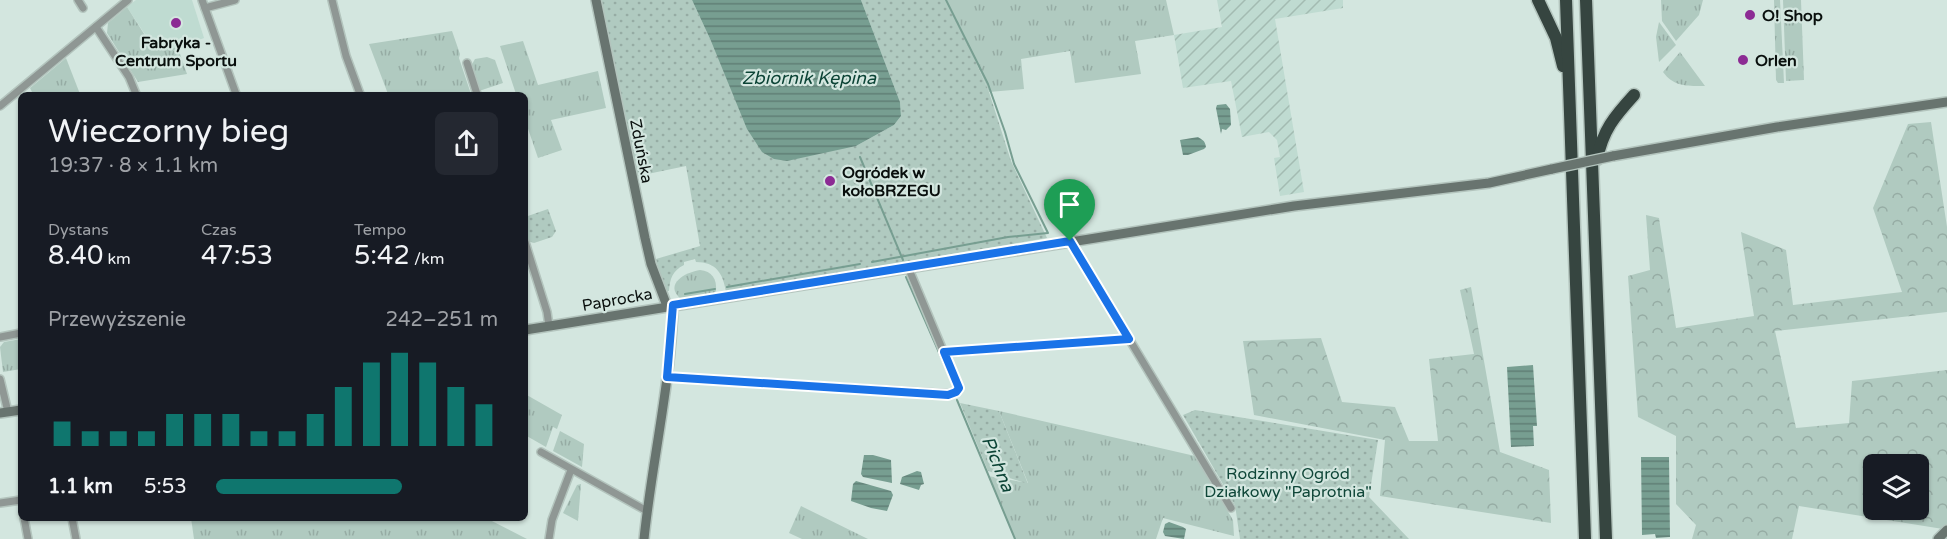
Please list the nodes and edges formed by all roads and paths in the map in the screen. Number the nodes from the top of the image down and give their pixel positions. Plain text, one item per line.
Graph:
1 (78, 0) edge
2 (128, 0) edge
3 (202, 0) edge
4 (235, 0) edge
5 (332, 0) edge
6 (596, 0) edge
7 (1539, 0) edge
8 (1566, 0) edge
9 (1586, 0) edge
10 (83, 8) dead end
11 (205, 8) junction
12 (96, 27) junction
13 (466, 63) dead end
14 (1570, 90) junction
15 (135, 92) edge
16 (235, 92) edge
17 (359, 92) edge
18 (476, 92) edge
19 (1634, 95) dead end
20 (1947, 102) edge
21 (1, 103) edge
22 (1593, 181) junction
23 (1070, 241) junction
24 (528, 252) edge
25 (908, 267) junction
26 (670, 305) junction
27 (549, 326) junction
28 (528, 330) edge
29 (18, 334) edge
30 (0, 337) edge
31 (1129, 339) junction
32 (944, 352) junction
33 (667, 377) junction
34 (0, 379) edge
35 (4, 413) edge
36 (541, 453) dead end
37 (572, 470) junction
38 (18, 500) edge
39 (0, 503) edge
40 (1231, 508) dead end
41 (647, 511) junction
42 (25, 521) edge
43 (73, 521) edge
44 (1947, 530) edge
45 (28, 539) edge
46 (76, 539) edge
47 (549, 539) edge
48 (644, 539) edge
49 (1585, 539) edge
50 (1606, 539) edge
51 (1938, 539) edge

1 - 10 street
2 - 12 street
3 - 11 street
4 - 11 street
5 - 17 street
6 - 26 street, Zduńska
7 - 14 highway
8 - 14 highway
9 - 22 highway
11 - 16 street
12 - 15 street
12 - 21 street
13 - 18 street
14 - 49 highway
19 - 22 highway
20 - 23 street, Paprocka, bridge
22 - 50 highway
23 - 25 street, Paprocka
23 - 31 street
24 - 27 street
25 - 26 street, Paprocka
25 - 32 street
26 - 27 street, Paprocka
26 - 33 street, Zduńska
27 - 28 street, Paprocka
29 - 30 street
31 - 32 street
31 - 40 street
32 - 33 street
33 - 41 street, Zduńska
34 - 35 street
36 - 37 street
37 - 41 street
37 - 47 street
38 - 39 street
41 - 48 street, Zduńska
42 - 45 street
43 - 46 street
44 - 51 street

